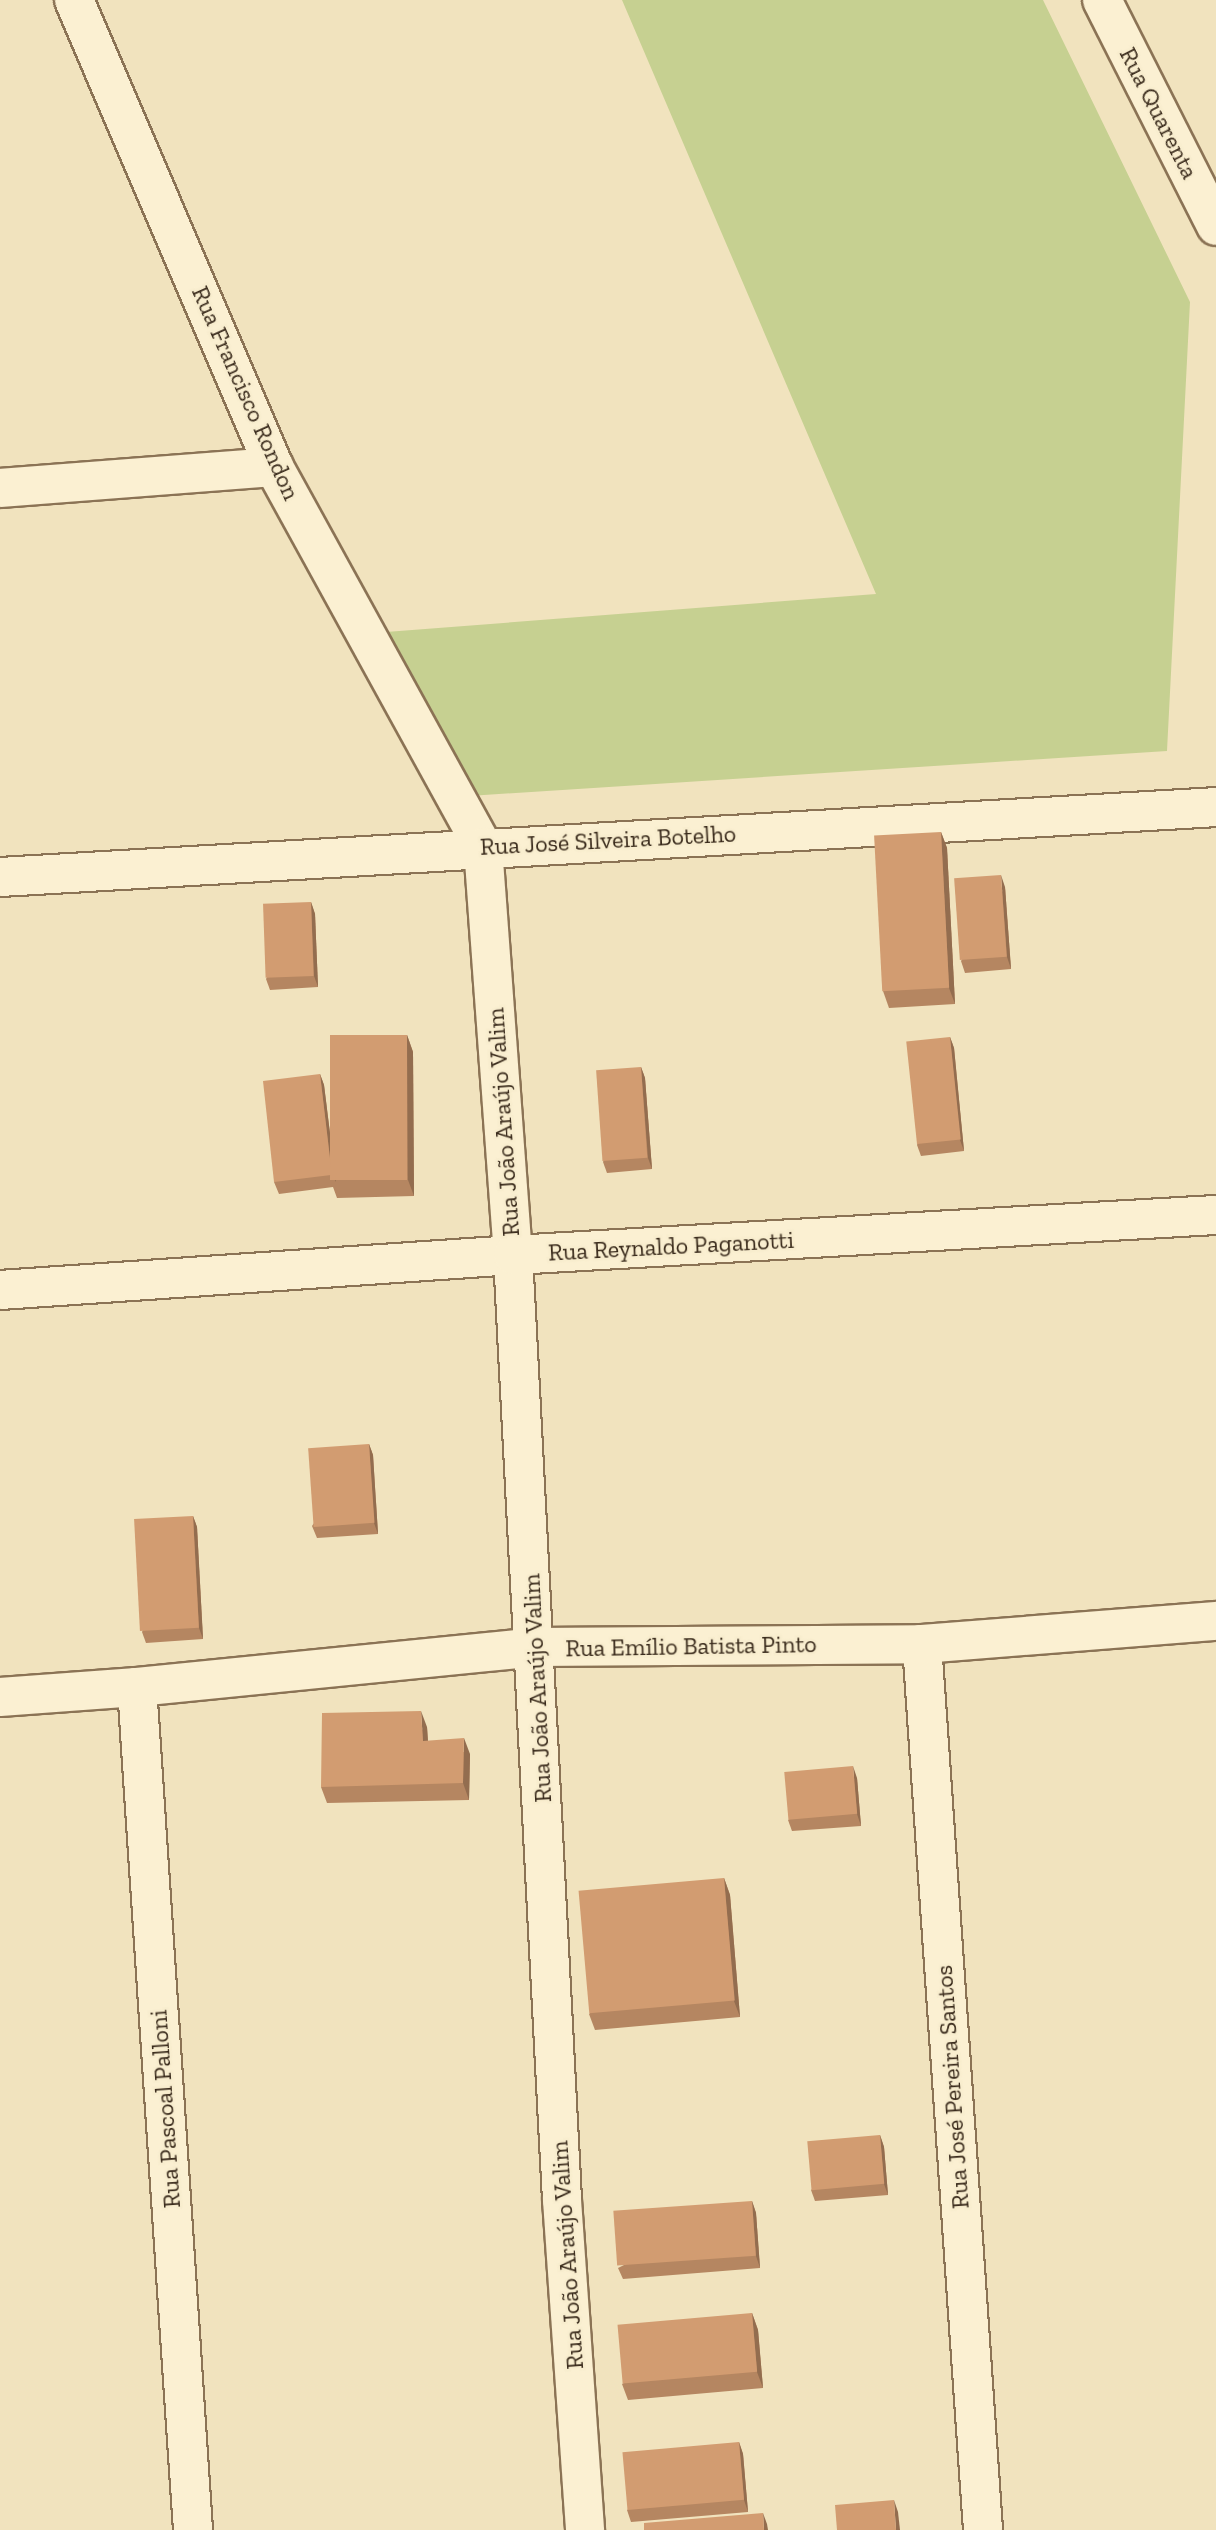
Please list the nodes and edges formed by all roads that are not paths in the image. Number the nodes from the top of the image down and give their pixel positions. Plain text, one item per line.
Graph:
1 (74, 0) edge
2 (1102, 0) edge
3 (1216, 226) edge
4 (274, 467) junction
5 (0, 488) edge
6 (1216, 807) edge
7 (483, 847) junction
8 (0, 877) edge
9 (1216, 1215) edge
10 (513, 1255) junction
11 (0, 1290) edge
12 (1216, 1621) edge
13 (922, 1644) junction
14 (535, 1647) junction
15 (137, 1687) junction
16 (0, 1697) edge
17 (193, 2530) edge
18 (585, 2530) edge
19 (983, 2530) edge

1 - 4 street, Rua Francisco Rondon
2 - 3 street, Rua Quarenta
4 - 5 street
4 - 7 street, Rua Francisco Rondon
6 - 7 street, Rua José Silveira Botelho
7 - 8 street, Rua José Silveira Botelho
7 - 10 street, Rua João Araújo Valim
9 - 10 street, Rua Reynaldo Paganotti
10 - 11 street, Rua Reynaldo Paganotti
10 - 14 street, Rua João Araújo Valim
12 - 13 street, Rua Emílio Batista Pinto
13 - 14 street, Rua Emílio Batista Pinto
13 - 19 street, Rua José Pereira Santos
14 - 15 street, Rua Emílio Batista Pinto
14 - 18 street, Rua João Araújo Valim
15 - 16 street, Rua Emílio Batista Pinto
15 - 17 street, Rua Pascoal Palloni

